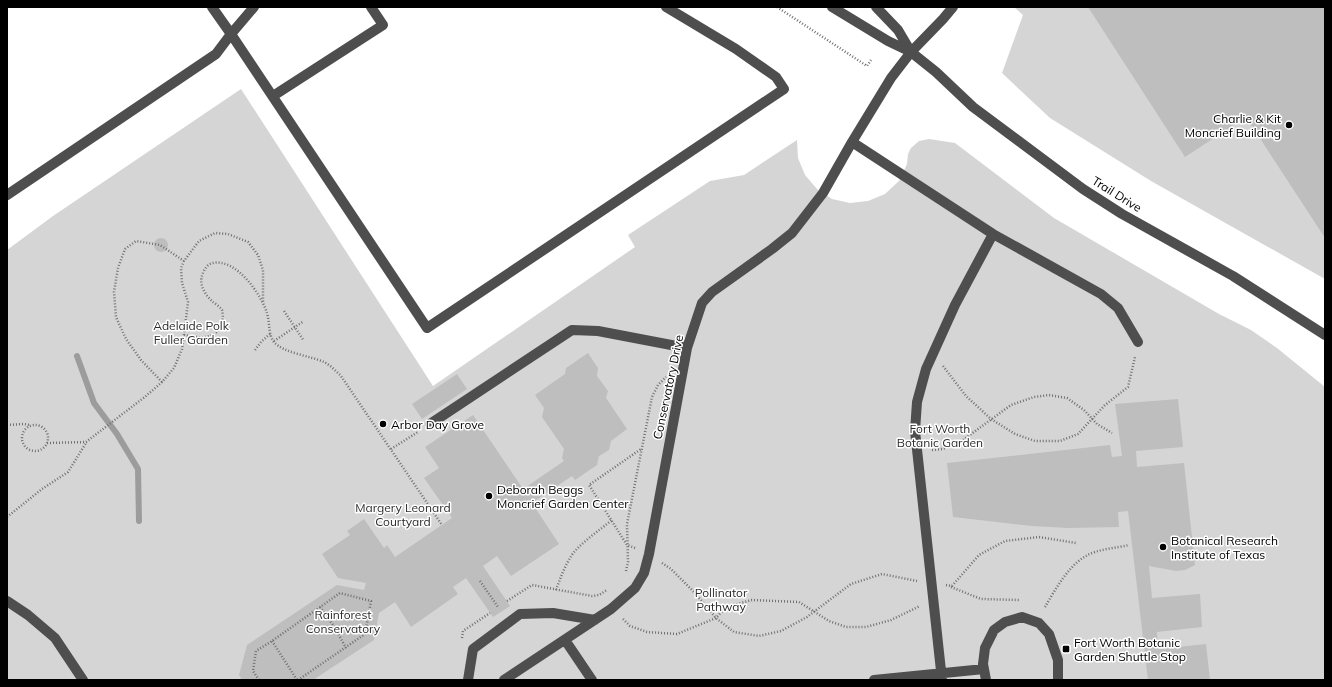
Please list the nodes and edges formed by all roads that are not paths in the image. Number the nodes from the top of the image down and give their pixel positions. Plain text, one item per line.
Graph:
1 (212, 7) edge
2 (254, 7) edge
3 (372, 7) edge
4 (666, 7) edge
5 (832, 7) edge
6 (876, 7) edge
7 (953, 7) edge
8 (231, 34) junction
9 (911, 52) junction
10 (273, 96) junction
11 (852, 142) junction
12 (7, 195) edge
13 (993, 234) junction
14 (1325, 335) edge
15 (1138, 342) road end
16 (687, 348) junction
17 (430, 424) road end
18 (7, 601) edge
19 (595, 620) junction
20 (565, 640) junction
21 (984, 669) junction
22 (941, 677) edge
23 (506, 679) edge
24 (82, 680) edge
25 (468, 680) edge
26 (592, 680) edge
27 (874, 680) edge
28 (986, 680) edge
29 (1058, 680) edge

1 - 8 street
2 - 8 street
3 - 10 street
4 - 10 street
5 - 9 street, Trail Drive
6 - 9 street, Trail Drive
7 - 9 street, Conservatory Drive
8 - 10 street
8 - 12 street
9 - 11 street, Conservatory Drive
9 - 14 street, Trail Drive
11 - 13 street
11 - 16 street, Conservatory Drive
13 - 15 street
13 - 22 street
16 - 17 street
16 - 19 street, Conservatory Drive
18 - 24 street
19 - 20 street, Conservatory Drive
19 - 25 street
20 - 23 street, Conservatory Drive
20 - 26 street
21 - 22 street
21 - 28 street
21 - 29 street
22 - 27 street

